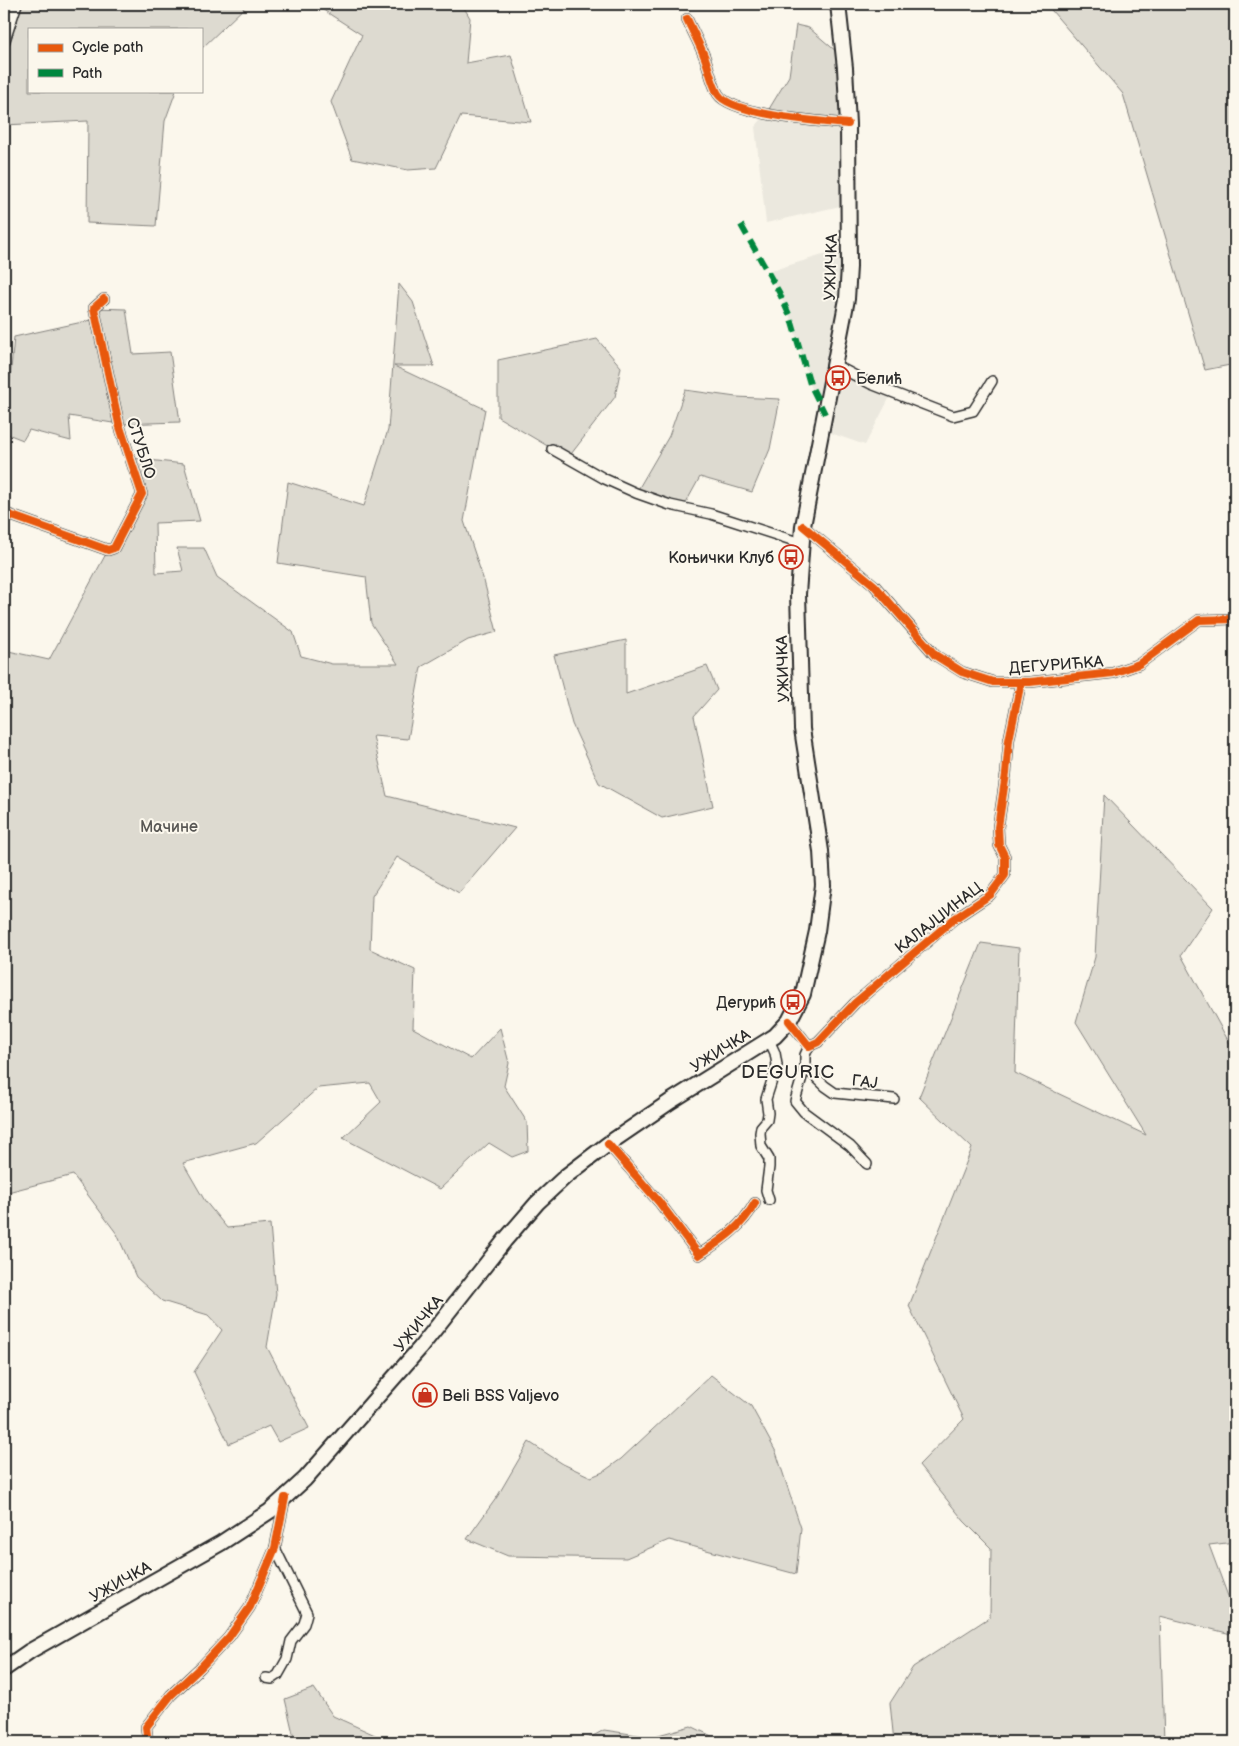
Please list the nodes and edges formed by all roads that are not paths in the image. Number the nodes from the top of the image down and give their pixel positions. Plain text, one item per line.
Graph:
1 (17, 4) edge
2 (838, 4) edge
3 (687, 19) dead end
4 (4, 43) edge
5 (848, 124) junction
6 (104, 298) dead end
7 (835, 366) junction
8 (992, 381) dead end
9 (552, 449) dead end
10 (4, 513) edge
11 (803, 526) junction
12 (801, 543) junction
13 (1235, 619) edge
14 (1021, 682) junction
15 (789, 1020) junction
16 (769, 1040) junction
17 (809, 1046) junction
18 (804, 1067) junction
19 (894, 1099) dead end
20 (608, 1144) junction
21 (866, 1164) dead end
22 (769, 1200) dead end
23 (756, 1202) dead end
24 (285, 1498) junction
25 (275, 1548) junction
26 (4, 1669) edge
27 (266, 1678) dead end
28 (148, 1742) edge

1 - 4 street
2 - 5 main road, УЖИЧКА
3 - 5 street
5 - 7 main road, УЖИЧКА
6 - 10 street, СТУБЛО
7 - 8 street
7 - 11 main road, УЖИЧКА
9 - 12 street
11 - 12 main road, УЖИЧКА
11 - 14 street, ДЕГУРИЋКА
12 - 15 main road, УЖИЧКА
13 - 14 street, ДЕГУРИЋКА
14 - 17 street, КАЛАЈЏИНАЦ
15 - 16 main road, УЖИЧКА
15 - 17 street
16 - 20 main road, УЖИЧКА
16 - 22 street
17 - 18 street
18 - 19 street, ГАЈ
18 - 21 street
20 - 23 street
20 - 24 main road, УЖИЧКА
24 - 25 street
24 - 26 main road, УЖИЧКА
25 - 27 street
25 - 28 street

